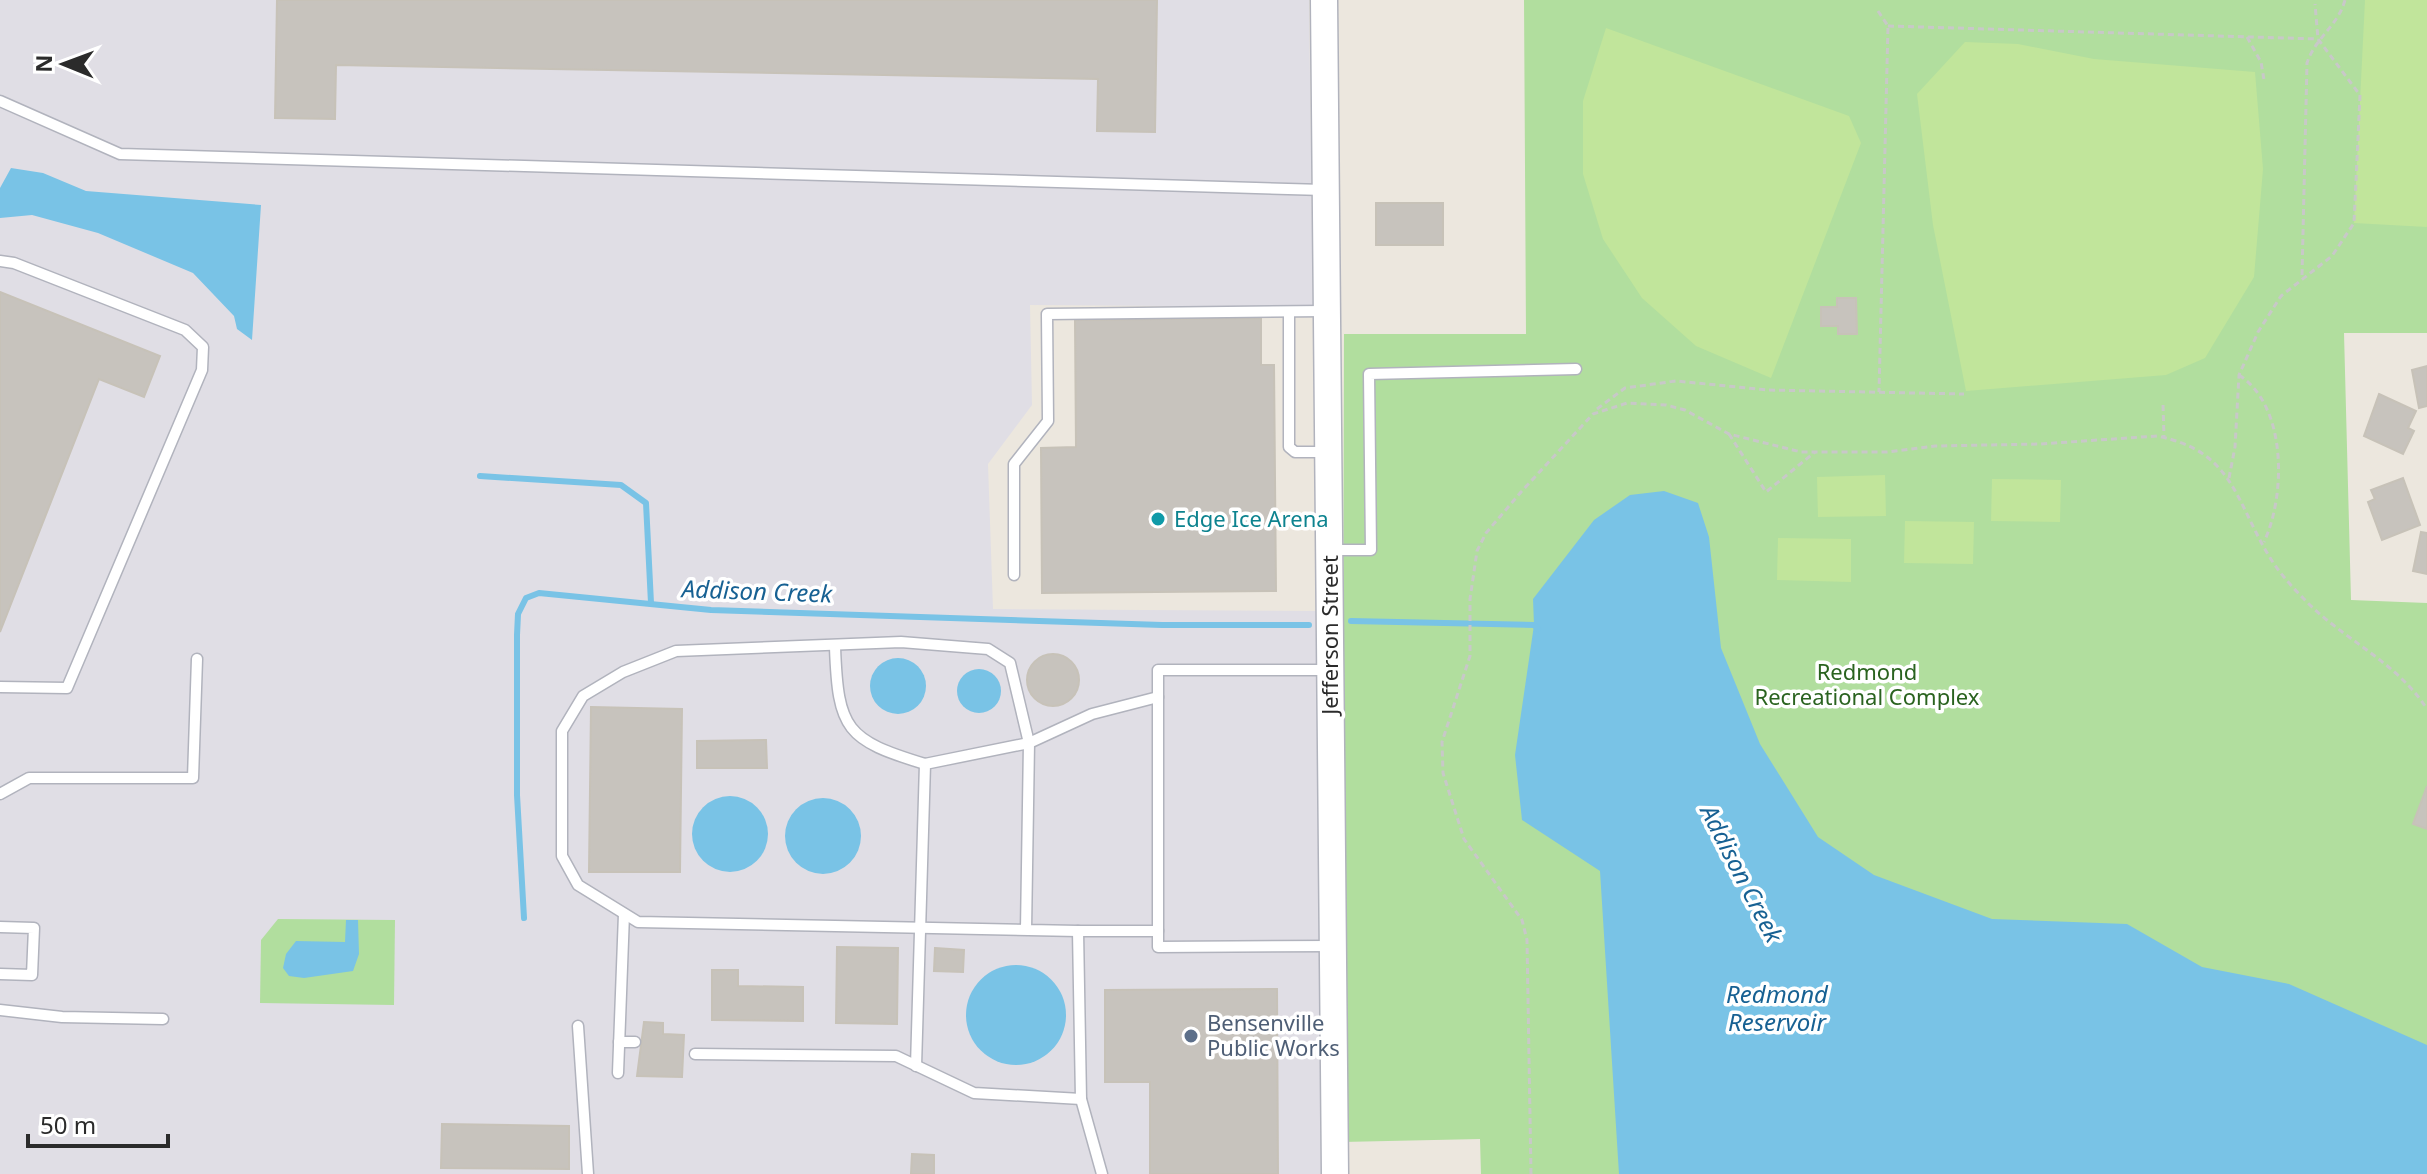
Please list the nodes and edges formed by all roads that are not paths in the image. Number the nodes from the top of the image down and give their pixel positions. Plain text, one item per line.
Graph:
1 (1324, 0) edge
2 (0, 101) edge
3 (1326, 190) junction
4 (0, 261) edge
5 (1327, 311) junction
6 (1289, 312) junction
7 (1576, 369) dead end
8 (1328, 452) junction
9 (1329, 550) junction
10 (1014, 575) dead end
11 (835, 647) junction
12 (197, 659) dead end
13 (1330, 670) junction
14 (0, 687) edge
15 (1158, 697) junction
16 (1029, 743) junction
17 (925, 764) junction
18 (0, 794) edge
19 (624, 914) junction
20 (0, 927) edge
21 (919, 929) junction
22 (1026, 930) junction
23 (1078, 931) junction
24 (1158, 931) junction
25 (1333, 946) junction
26 (0, 974) edge
27 (0, 1010) edge
28 (163, 1019) dead end
29 (578, 1026) dead end
30 (619, 1042) junction
31 (635, 1042) dead end
32 (695, 1054) dead end
33 (916, 1066) junction
34 (618, 1073) dead end
35 (1081, 1099) junction
36 (588, 1174) edge
37 (1102, 1174) edge
38 (1335, 1174) edge

1 - 3 street, Jefferson Street
2 - 3 lane
3 - 5 street, Jefferson Street
4 - 14 lane
5 - 6 lane
5 - 8 street, Jefferson Street
6 - 8 lane
6 - 10 lane
7 - 9 lane
8 - 9 street, Jefferson Street
9 - 13 street, Jefferson Street
11 - 16 lane
11 - 17 lane
11 - 19 lane
12 - 18 lane
13 - 15 lane
13 - 25 street, Jefferson Street
15 - 16 lane
15 - 24 lane
16 - 17 lane
16 - 22 lane
17 - 21 lane
19 - 21 lane
19 - 30 lane
20 - 26 lane
21 - 22 lane
21 - 33 lane
22 - 23 lane
23 - 24 lane
23 - 35 lane
24 - 25 lane
25 - 38 street, Jefferson Street
27 - 28 lane
29 - 36 lane
30 - 31 lane
30 - 34 lane
32 - 33 lane
33 - 35 lane
35 - 37 lane

